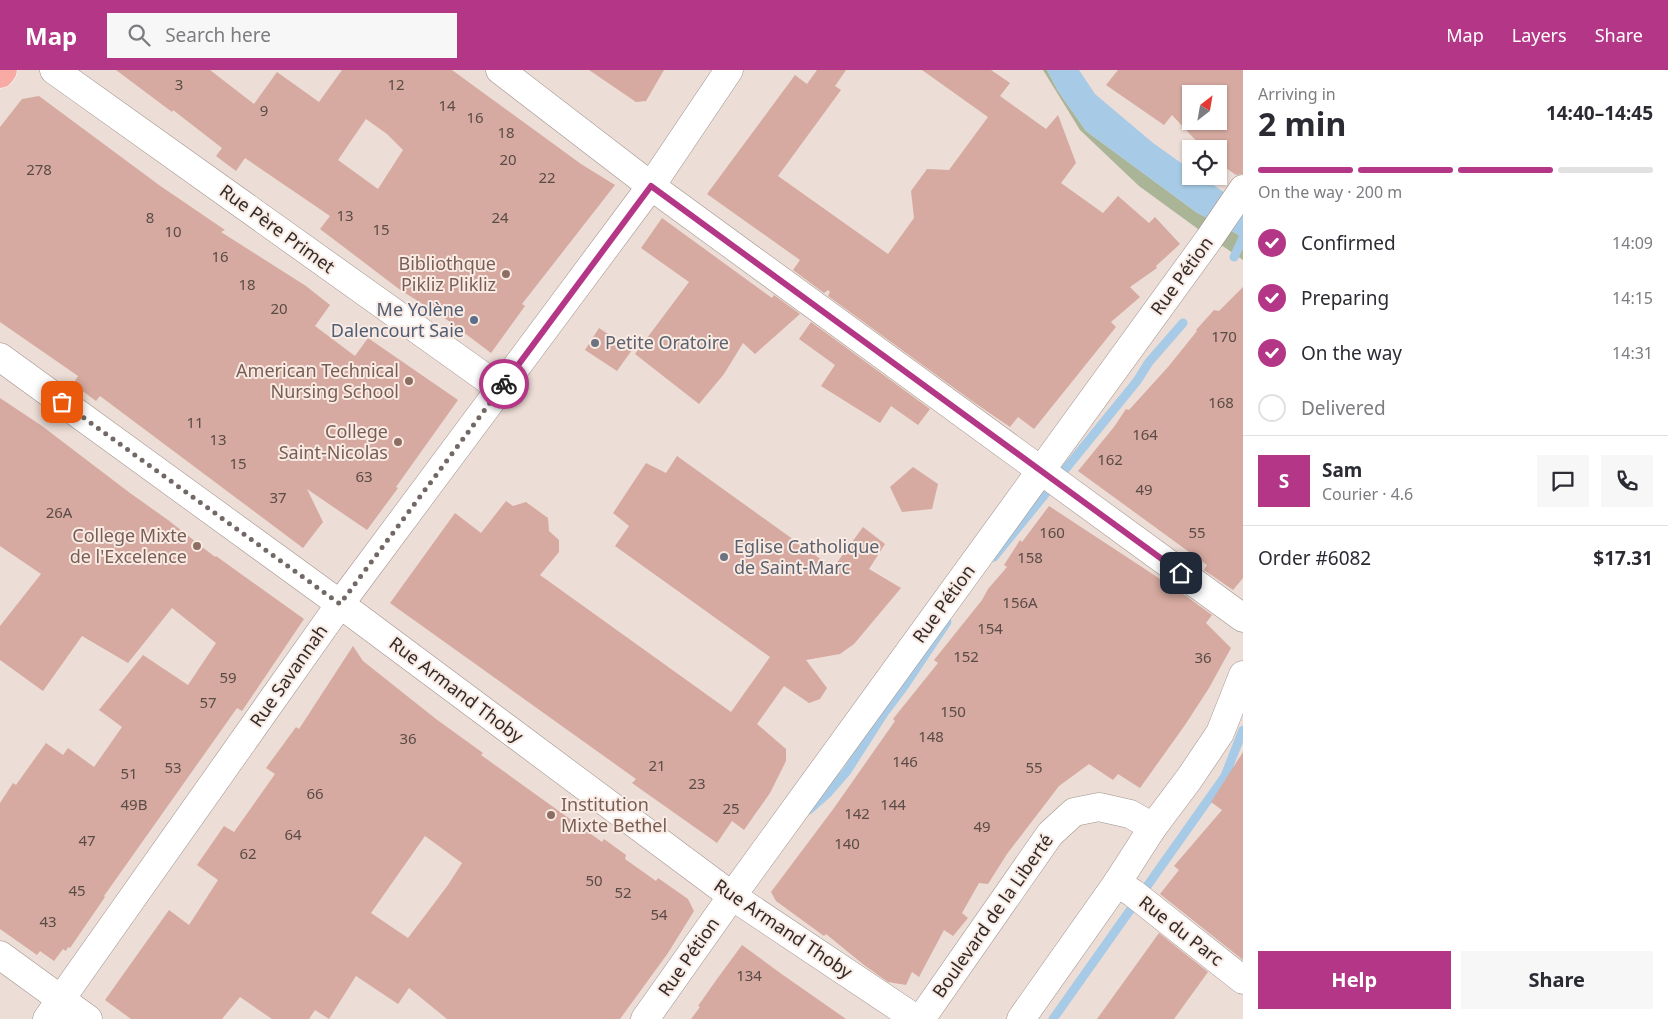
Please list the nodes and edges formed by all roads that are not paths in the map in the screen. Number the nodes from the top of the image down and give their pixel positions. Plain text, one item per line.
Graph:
1 (3, 70) edge
2 (54, 70) edge
3 (500, 70) edge
4 (729, 70) edge
5 (0, 74) edge
6 (651, 186) junction
7 (1243, 189) edge
8 (0, 357) edge
9 (501, 389) junction
10 (1050, 477) junction
11 (340, 604) junction
12 (1243, 618) edge
13 (1243, 675) edge
14 (1153, 827) junction
15 (1131, 892) junction
16 (732, 896) junction
17 (0, 955) edge
18 (1243, 980) edge
19 (54, 1009) edge
20 (88, 1019) edge
21 (645, 1019) edge
22 (916, 1019) edge
23 (921, 1019) edge
24 (1021, 1019) edge

1 - 5 main road
2 - 9 street, Rue Père Primet
3 - 6 street
4 - 6 street, Rue Savannah
6 - 9 street, Rue Savannah
6 - 10 street
7 - 10 street, Rue Pétion
8 - 11 street, Rue Armand Thoby
9 - 11 street, Rue Savannah
10 - 12 street
10 - 16 street, Rue Pétion
11 - 16 street, Rue Armand Thoby
11 - 19 street, Rue Savannah
13 - 14 street
14 - 15 street
14 - 23 street, Boulevard de la Liberté
15 - 18 street, Rue du Parc
15 - 24 street
16 - 21 street, Rue Pétion
16 - 22 street, Rue Armand Thoby
17 - 19 street
19 - 20 street

